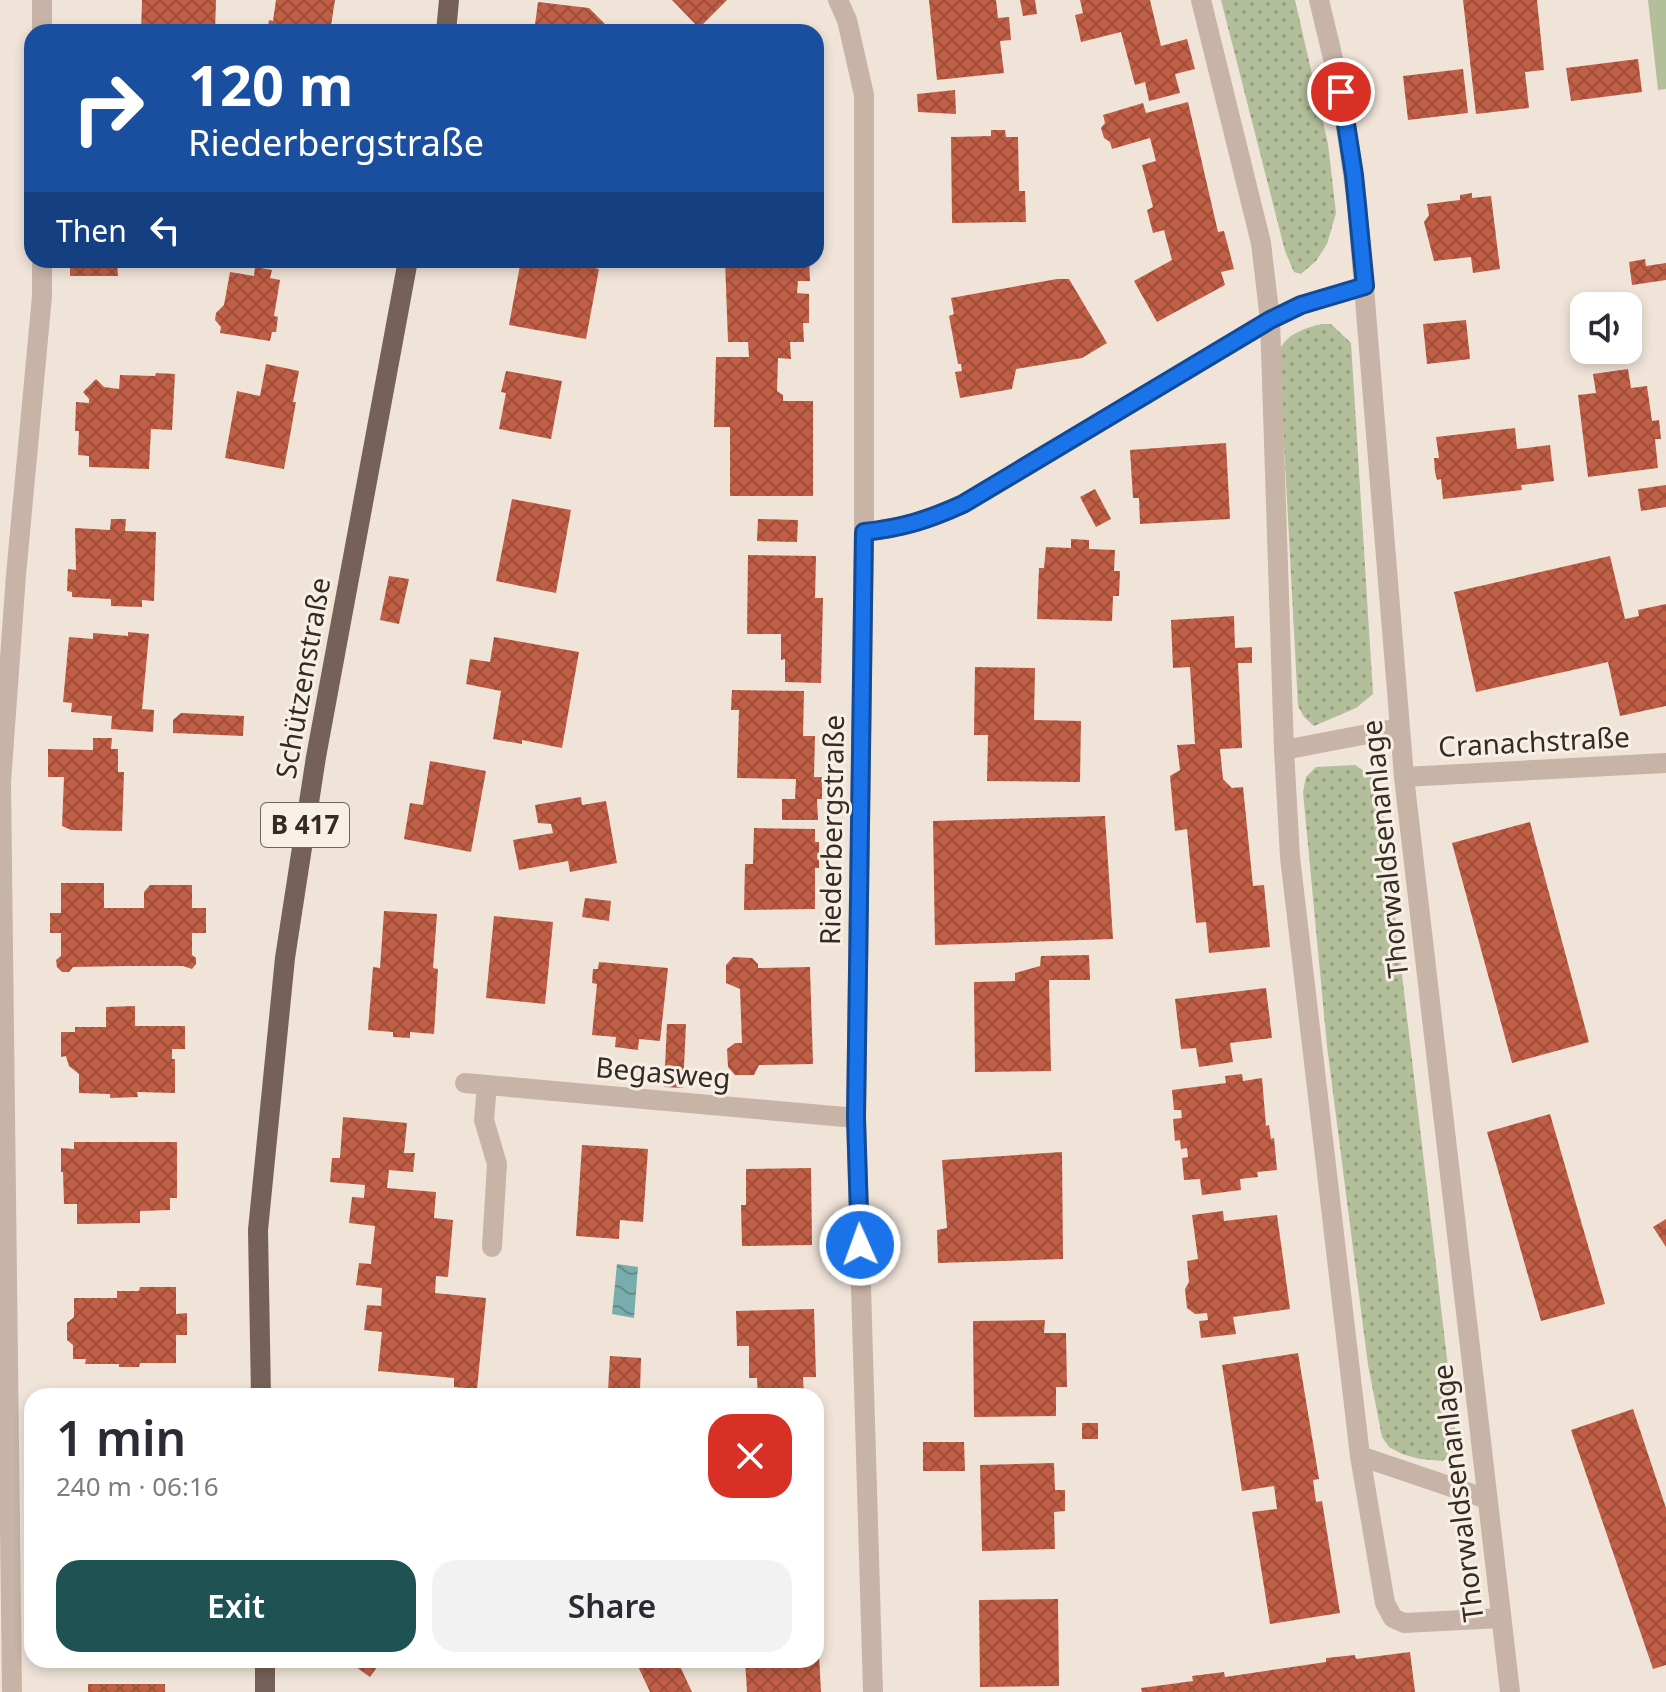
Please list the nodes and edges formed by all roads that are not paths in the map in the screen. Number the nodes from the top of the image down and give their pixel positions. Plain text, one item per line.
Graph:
1 (42, 0) edge
2 (449, 0) edge
3 (838, 0) edge
4 (1201, 0) edge
5 (1319, 0) edge
6 (42, 24) edge
7 (447, 24) edge
8 (42, 268) edge
9 (407, 268) edge
10 (1365, 286) junction
11 (1270, 320) junction
12 (864, 532) junction
13 (1399, 728) junction
14 (1284, 750) junction
15 (1666, 763) edge
16 (1404, 777) junction
17 (465, 1083) dead end
18 (487, 1085) junction
19 (856, 1118) junction
20 (492, 1247) dead end
21 (261, 1388) edge
22 (1360, 1456) junction
23 (1487, 1499) junction
24 (1501, 1618) junction
25 (265, 1668) edge
26 (12, 1692) edge
27 (265, 1692) edge
28 (873, 1692) edge
29 (1510, 1692) edge

1 - 6 street
2 - 7 main road
3 - 12 street, Riederbergstraße
4 - 11 street
5 - 10 street, Thorwaldsenanlage
8 - 26 street
9 - 21 main road, Schützenstraße / B 417
10 - 11 street
10 - 13 street, Thorwaldsenanlage
11 - 12 street
11 - 14 street
12 - 19 street, Riederbergstraße
13 - 14 street
13 - 16 street, Thorwaldsenanlage
14 - 22 street
15 - 16 street, Cranachstraße
16 - 23 street, Thorwaldsenanlage
17 - 18 street, Begasweg
18 - 19 street, Begasweg
18 - 20 street
19 - 28 street, Riederbergstraße
22 - 23 street
22 - 24 street
23 - 24 street, Thorwaldsenanlage
24 - 29 street, Thorwaldsenanlage
25 - 27 main road

